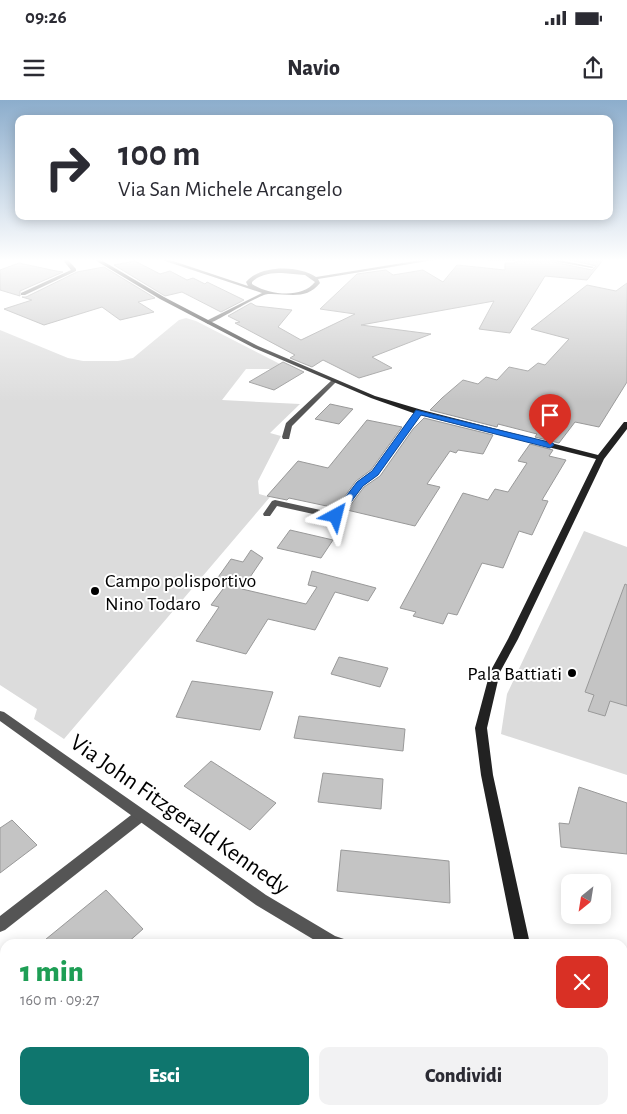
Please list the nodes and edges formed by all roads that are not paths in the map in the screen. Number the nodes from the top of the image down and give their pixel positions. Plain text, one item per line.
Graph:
1 (182, 307) edge
2 (236, 307) edge
3 (208, 322) junction
4 (334, 381) junction
5 (419, 412) junction
6 (627, 424) edge
7 (286, 437) dead end
8 (600, 458) junction
9 (266, 514) dead end
10 (0, 714) edge
11 (140, 816) junction
12 (0, 925) edge
13 (327, 939) edge
14 (521, 939) edge

1 - 3 main road
2 - 3 street
3 - 4 main road
4 - 5 main road
4 - 7 street
5 - 8 main road
5 - 9 street
6 - 8 main road
8 - 14 main road
10 - 11 street, Via John Fitzgerald Kennedy
11 - 12 street
11 - 13 street, Via John Fitzgerald Kennedy

